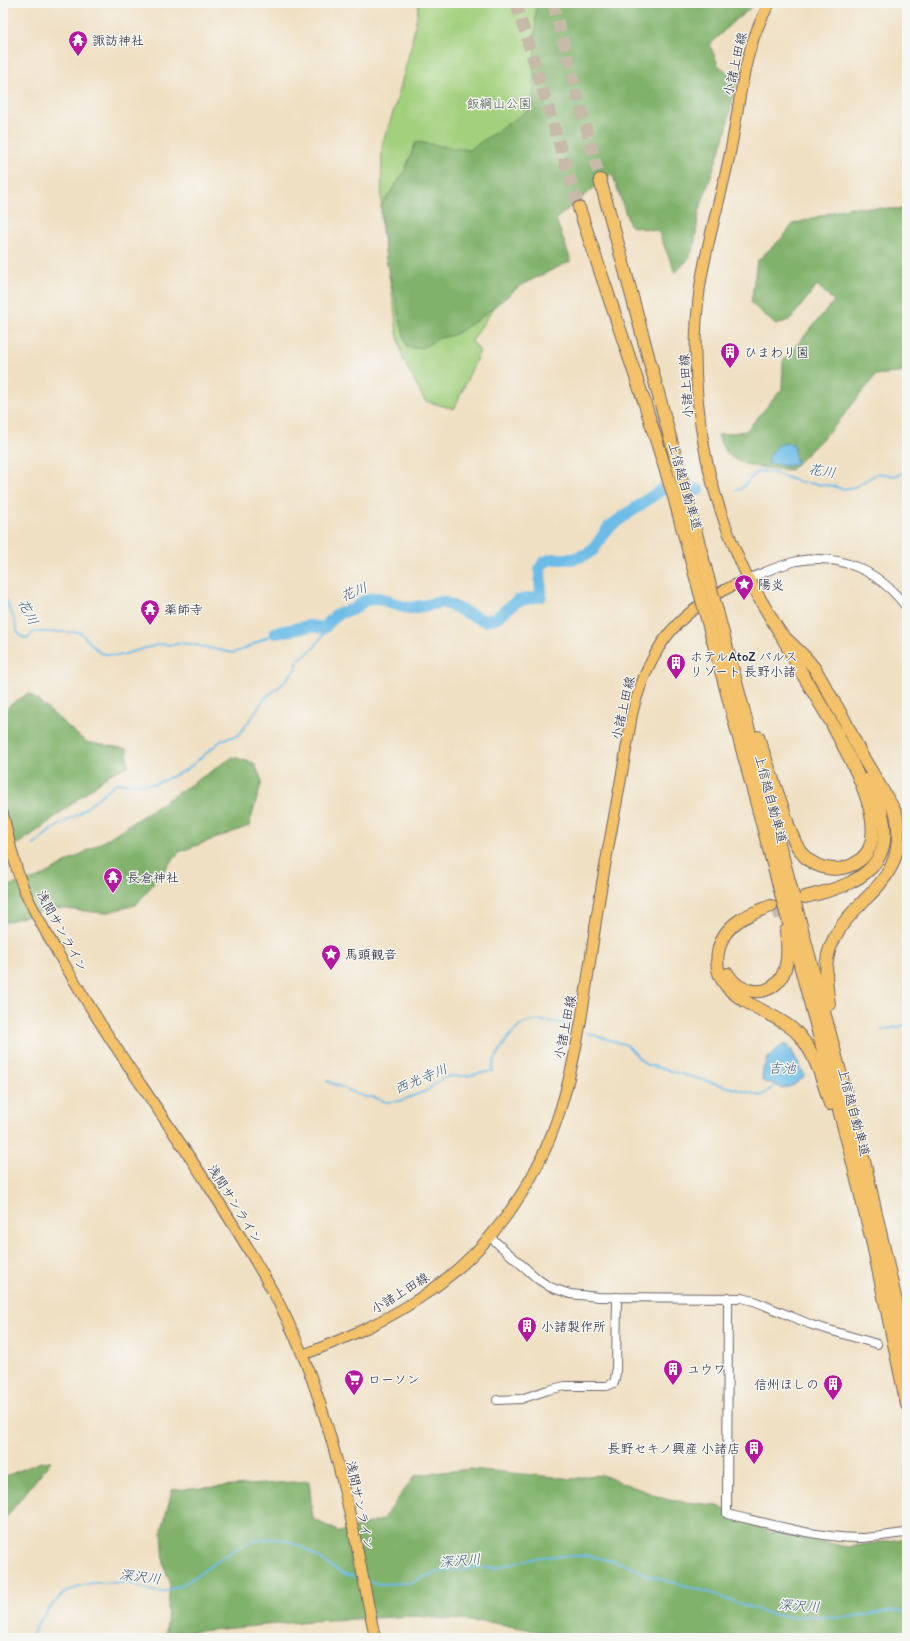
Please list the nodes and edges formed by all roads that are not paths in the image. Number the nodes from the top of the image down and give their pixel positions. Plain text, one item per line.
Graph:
1 (770, 3) edge
2 (600, 180) tunnel mouth
3 (579, 208) tunnel mouth
4 (748, 579) junction
5 (907, 608) edge
6 (712, 613) junction
7 (780, 633) junction
8 (725, 641) junction
9 (833, 726) junction
10 (752, 781) junction
11 (881, 787) junction
12 (3, 814) edge
13 (865, 1165) junction
14 (866, 1214) junction
15 (490, 1237) junction
16 (617, 1297) junction
17 (728, 1297) junction
18 (877, 1344) dead end
19 (907, 1350) edge
20 (303, 1355) junction
21 (497, 1400) dead end
22 (907, 1405) edge
23 (907, 1532) edge
24 (376, 1638) edge

1 - 4 main road, 小諸上田線
2 - 6 highway, 上信越自動車道, bridge
3 - 6 highway, 上信越自動車道, bridge
4 - 5 street
4 - 7 highway
4 - 15 main road, 小諸上田線
6 - 8 highway, 上信越自動車道
6 - 10 highway, 上信越自動車道
7 - 9 highway
7 - 11 highway
8 - 9 highway
8 - 13 highway, 上信越自動車道
9 - 11 highway
10 - 14 highway, 上信越自動車道
10 - 14 highway
11 - 13 highway
12 - 20 main road, 浅間サンライン
13 - 19 highway, 上信越自動車道
14 - 22 highway, 上信越自動車道
15 - 16 street
15 - 20 main road, 小諸上田線
16 - 17 street
16 - 21 street
17 - 18 street
17 - 23 street
20 - 24 main road, 浅間サンライン

